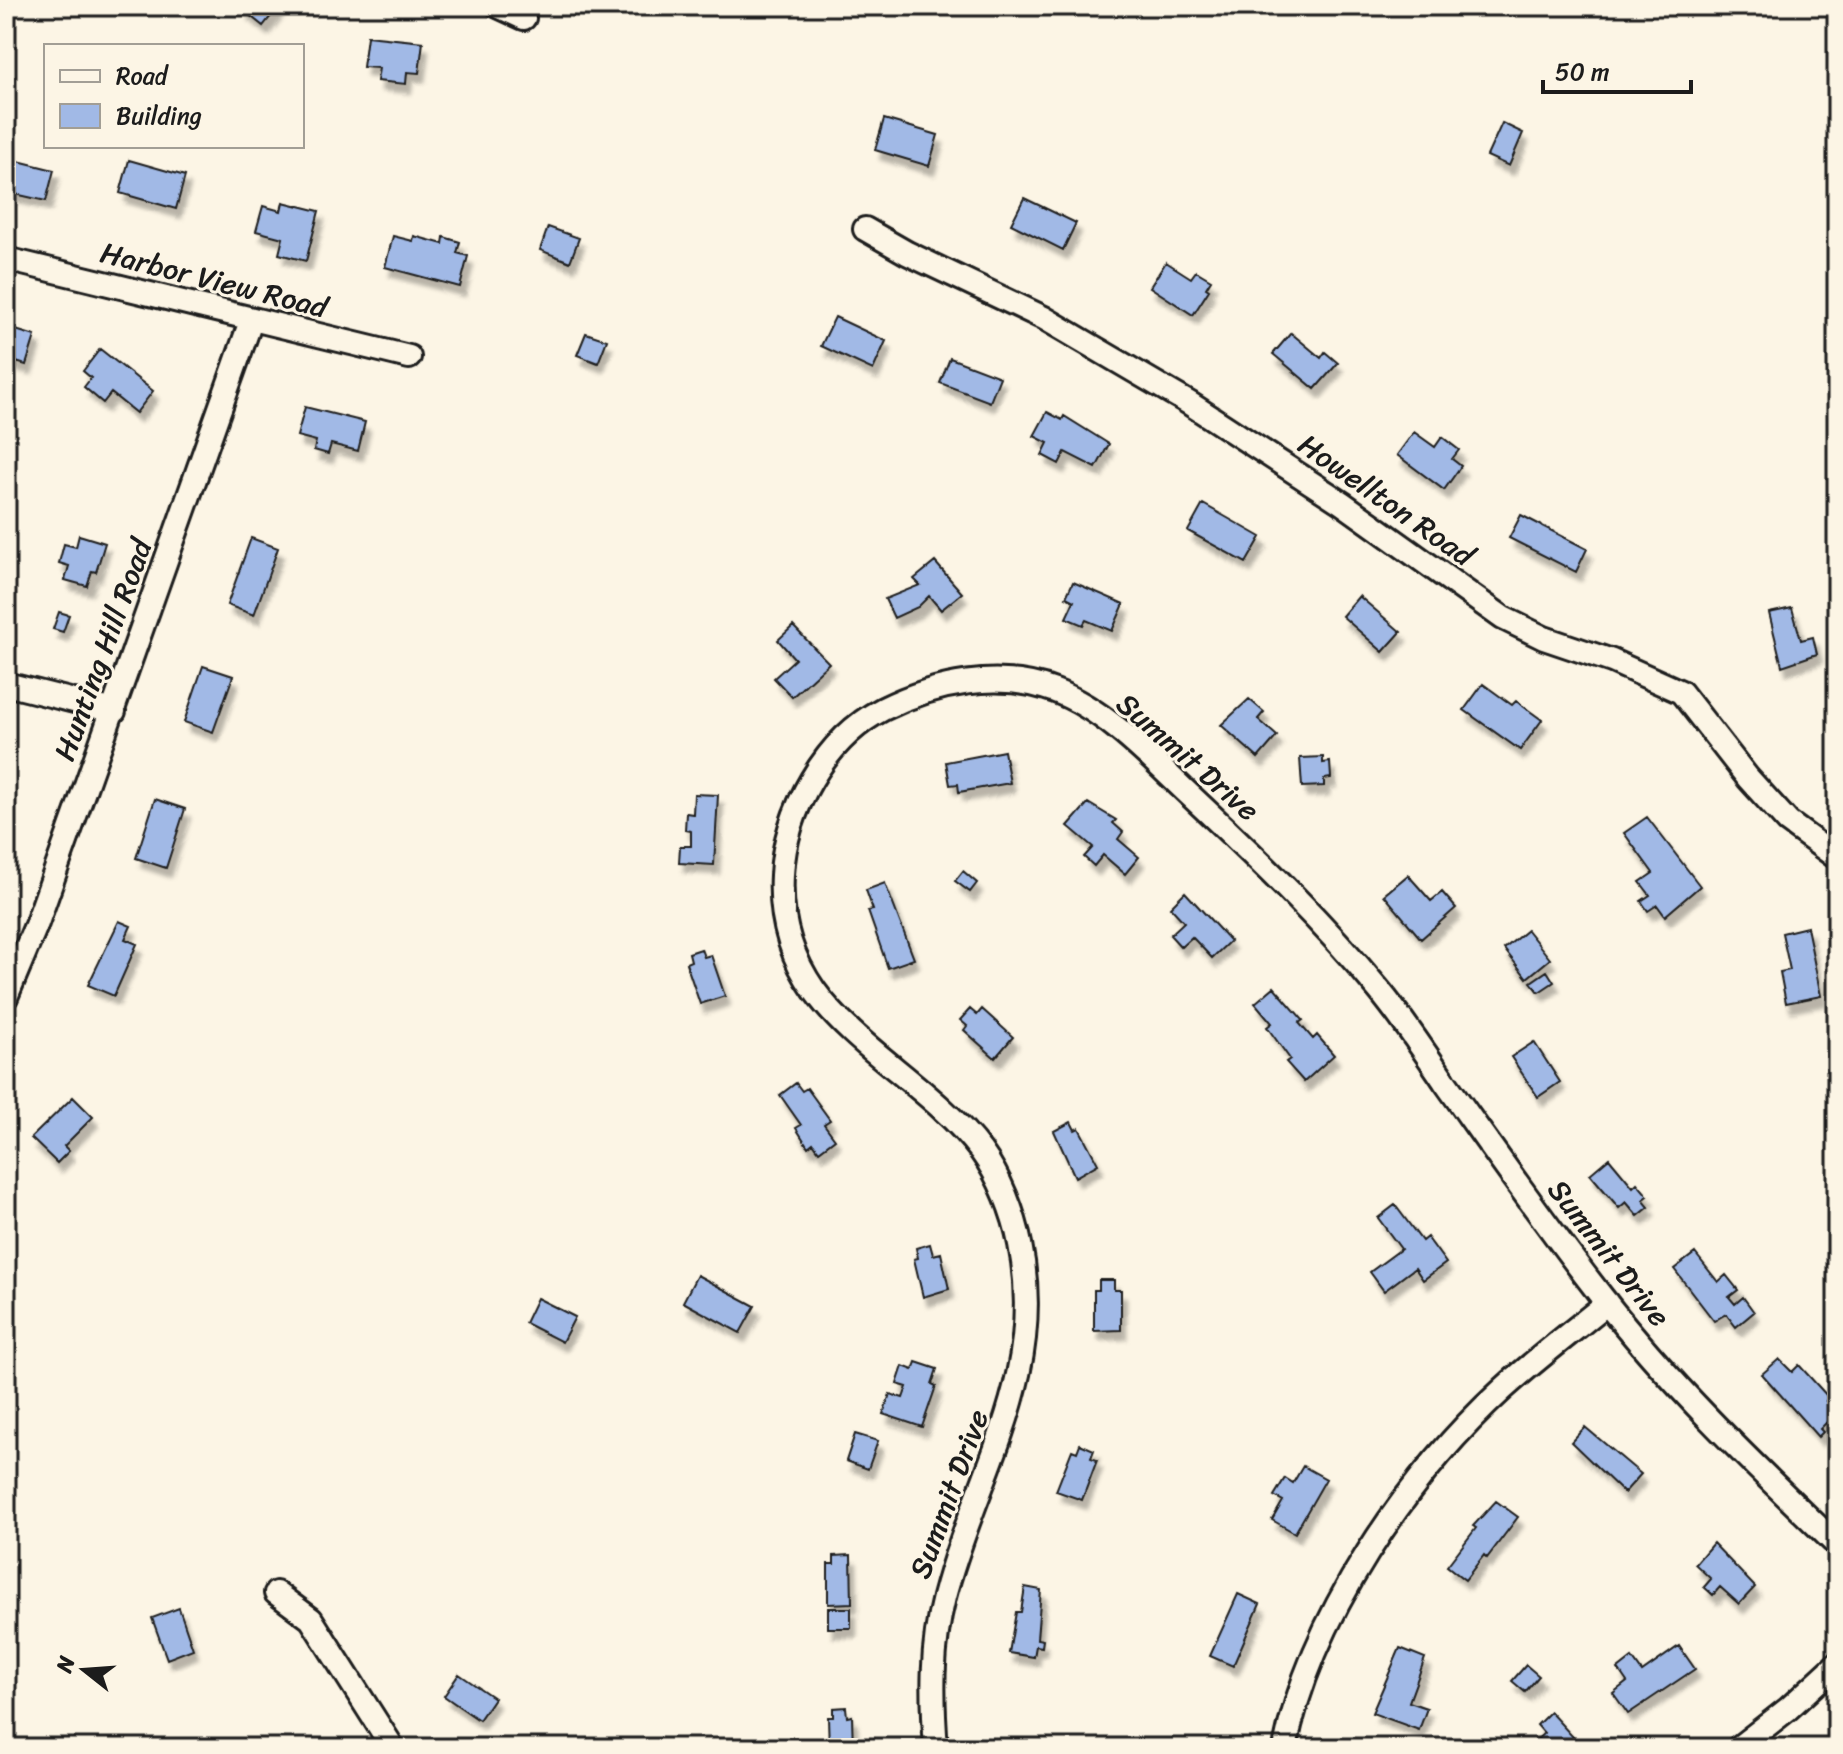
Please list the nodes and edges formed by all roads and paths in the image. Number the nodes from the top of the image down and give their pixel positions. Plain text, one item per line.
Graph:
1 (498, 6) edge
2 (524, 18) dead end
3 (865, 229) dead end
4 (6, 259) edge
5 (251, 321) junction
6 (409, 357) dead end
7 (6, 684) edge
8 (114, 711) junction
9 (1837, 858) edge
10 (6, 997) edge
11 (1607, 1303) junction
12 (1837, 1545) edge
13 (276, 1593) dead end
14 (1837, 1664) edge
15 (393, 1748) edge
16 (936, 1748) edge
17 (1285, 1748) edge
18 (1738, 1748) edge

1 - 2 street
3 - 9 street, Howellton Road
4 - 5 street, Harbor View Road
5 - 6 street, Harbor View Road
5 - 8 street, Hunting Hill Road
7 - 8 street
8 - 10 street, Hunting Hill Road
11 - 12 street, Summit Drive
11 - 16 street, Summit Drive
11 - 17 street
13 - 15 street
14 - 18 street

